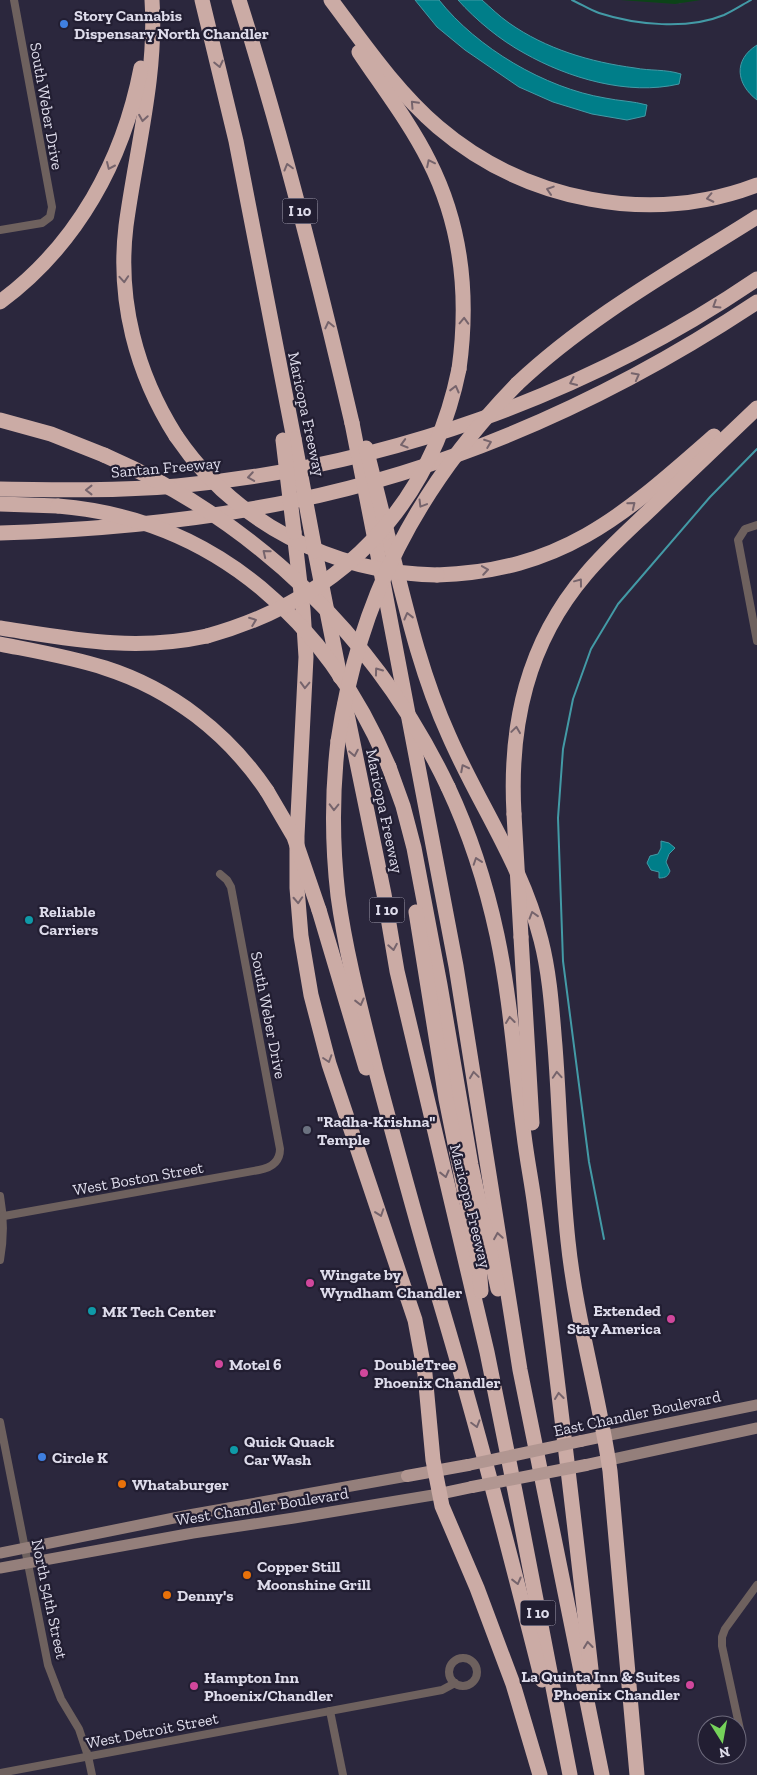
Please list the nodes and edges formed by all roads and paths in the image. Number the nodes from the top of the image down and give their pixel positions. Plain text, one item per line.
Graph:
1 (14, 0) edge
2 (151, 0) edge
3 (202, 0) edge
4 (240, 0) edge
5 (324, 0) edge
6 (331, 0) edge
7 (757, 185) edge
8 (757, 217) edge
9 (0, 230) edge
10 (757, 279) edge
11 (0, 302) edge
12 (757, 302) edge
13 (757, 398) edge
14 (757, 408) edge
15 (0, 420) edge
16 (288, 439) junction
17 (0, 489) edge
18 (0, 504) edge
19 (57, 510) junction
20 (0, 513) edge
21 (757, 525) edge
22 (0, 532) edge
23 (382, 538) junction
24 (0, 628) edge
25 (757, 641) edge
26 (0, 644) edge
27 (220, 874) dead end
28 (276, 1163) joint
29 (0, 1196) edge
30 (535, 1207) junction
31 (4, 1216) junction
32 (417, 1226) junction
33 (0, 1260) edge
34 (486, 1352) junction
35 (520, 1370) junction
36 (757, 1405) edge
37 (0, 1422) edge
38 (757, 1428) edge
39 (605, 1436) junction
40 (523, 1453) joint
41 (609, 1460) junction
42 (435, 1471) junction
43 (407, 1476) joint
44 (439, 1494) junction
45 (25, 1548) junction
46 (0, 1552) edge
47 (28, 1562) junction
48 (0, 1568) edge
49 (757, 1585) edge
50 (455, 1684) dead end
51 (589, 1710) junction
52 (330, 1711) junction
53 (737, 1715) edge
54 (562, 1734) junction
55 (88, 1756) junction
56 (0, 1773) edge
57 (92, 1775) edge
58 (343, 1775) edge
59 (540, 1775) edge
60 (570, 1775) edge
61 (602, 1775) edge
62 (637, 1775) edge

1 - 9 street, South Weber Drive
2 -> 11 highway
2 -> 13 highway, bridge
3 -> 16 highway
23 -> 4 highway, Maricopa Freeway / I 10, bridge
24 -> 5 highway, bridge
7 -> 6 highway
8 -> 32 highway, bridge
10 -> 17 highway, Santan Freeway
22 -> 12 highway
30 -> 14 highway, bridge
30 -> 15 highway, bridge
16 -> 34 highway, Maricopa Freeway / I 10, bridge
16 -> 42 highway, bridge
18 - 19 highway
19 - 20 highway
19 - 34 highway, bridge
19 - 35 highway, bridge
21 - 25 street
35 -> 23 highway, Maricopa Freeway / I 10
39 -> 23 highway
26 - 32 highway, bridge
27 - 28 street, South Weber Drive
28 - 31 street, West Boston Street
29 - 31 street
51 -> 30 highway
31 - 33 street
32 -> 54 highway
34 - 54 highway, Maricopa Freeway / I 10
35 - 51 highway, Maricopa Freeway / I 10
36 - 39 main road, East Chandler Boulevard
37 - 45 street, North 54th Street
38 - 41 main road
39 - 40 main road, East Chandler Boulevard, bridge
39 - 41 highway
40 - 42 main road, West Chandler Boulevard, bridge
41 - 44 main road, West Chandler Boulevard, bridge
41 - 62 highway
42 - 43 main road, West Chandler Boulevard
42 - 44 highway
43 - 45 main road, West Chandler Boulevard
44 - 47 main road, West Chandler Boulevard
44 - 59 highway
45 - 46 main road, West Chandler Boulevard
45 - 47 street, North 54th Street
47 - 48 main road, West Chandler Boulevard
47 - 55 street, North 54th Street
49 - 53 street
50 - 52 street, West Detroit Street
51 - 61 highway, Maricopa Freeway / I 10
52 - 55 street, West Detroit Street
52 - 58 street
54 - 60 highway, Maricopa Freeway / I 10
55 - 56 street, West Detroit Street
55 - 57 street, North 54th Street

